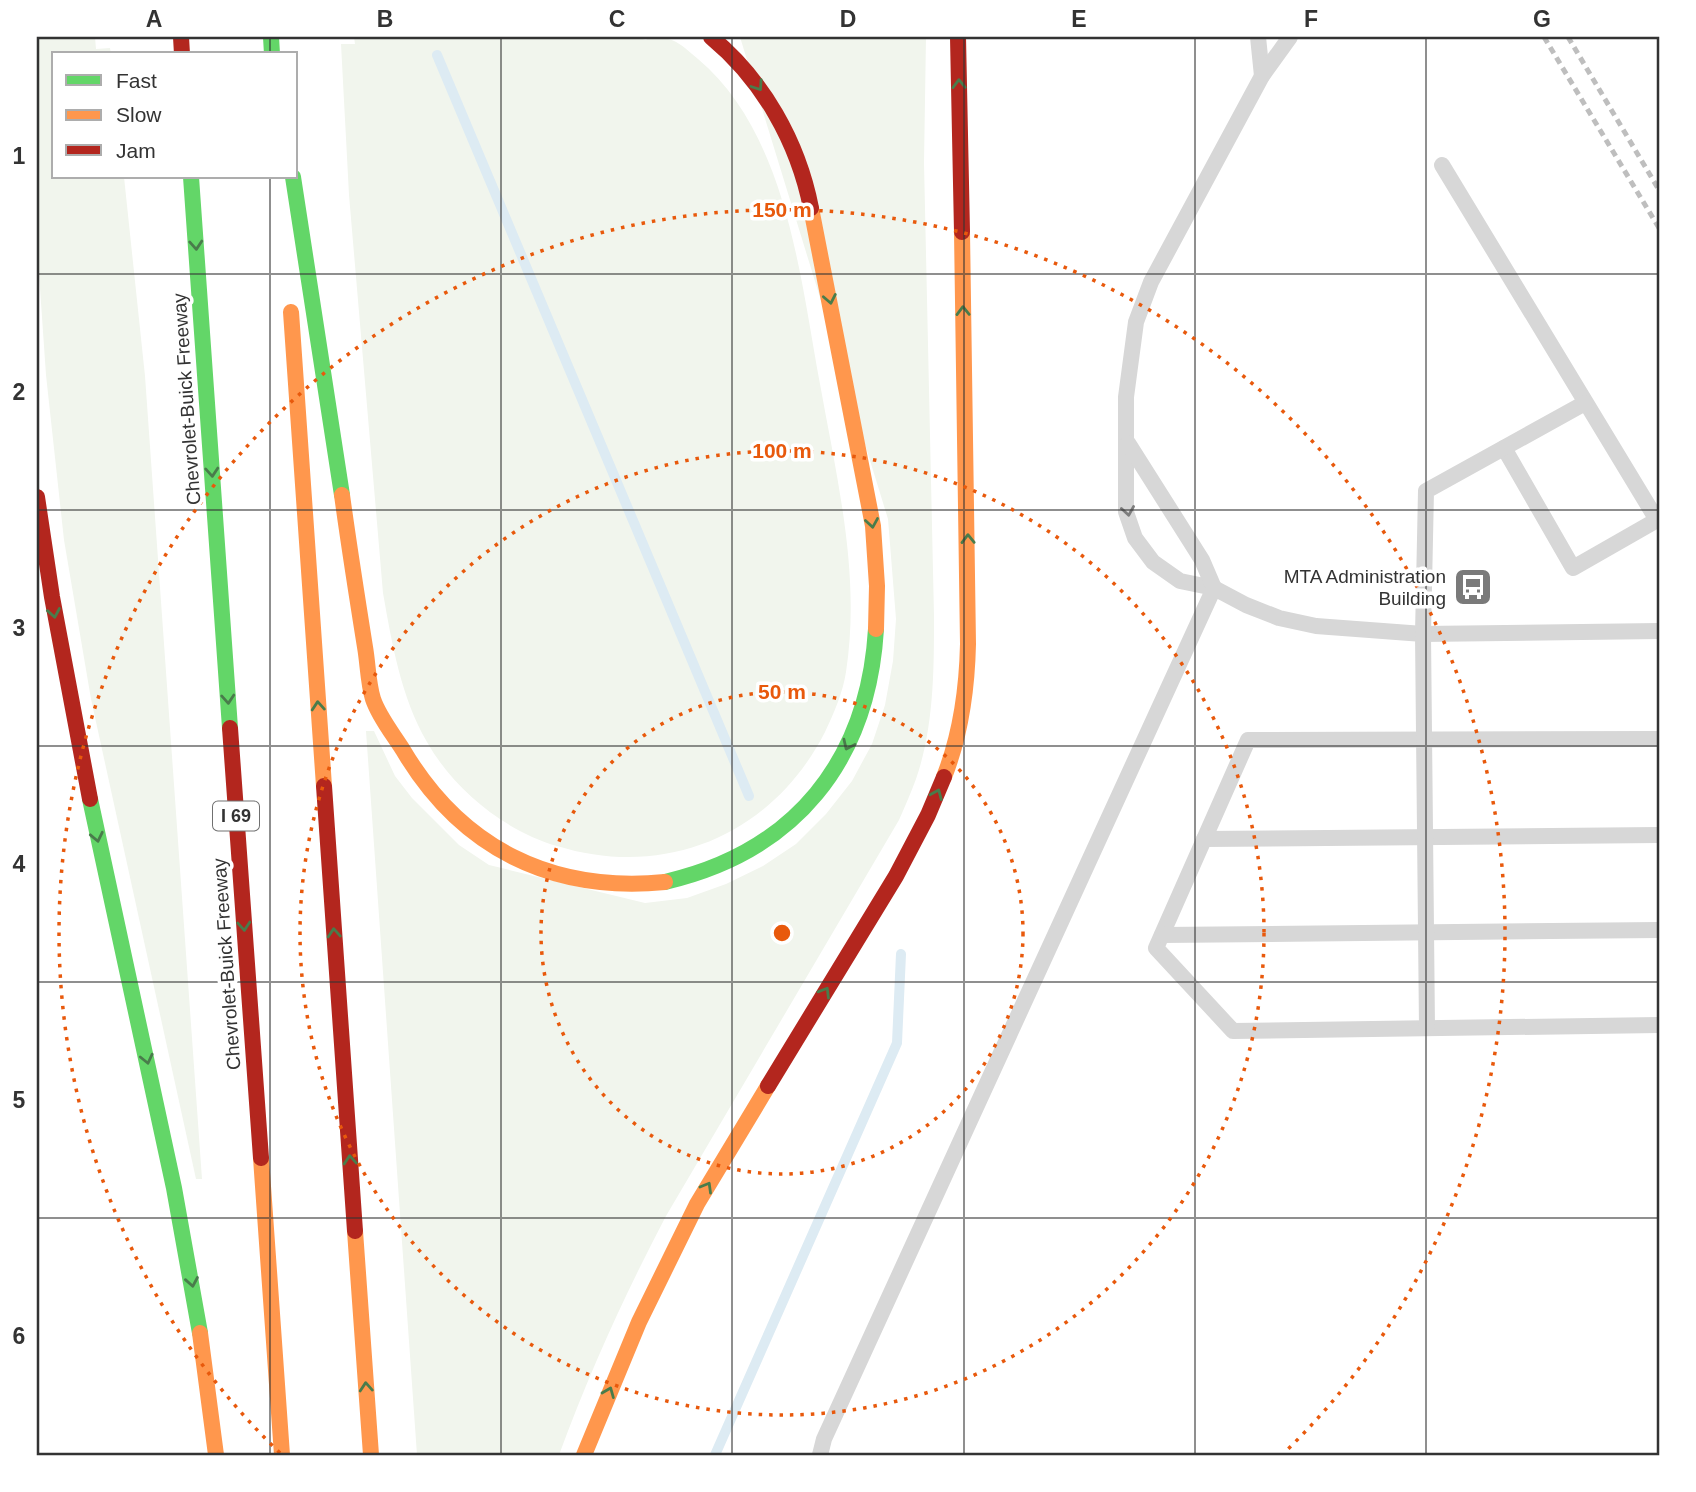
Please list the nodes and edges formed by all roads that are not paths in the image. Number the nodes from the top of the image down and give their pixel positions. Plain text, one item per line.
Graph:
1 (711, 37) edge
2 (958, 37) edge
3 (1258, 37) edge
4 (1290, 37) edge
5 (1262, 76) junction
6 (1442, 165) dead end
7 (191, 178) edge
8 (281, 178) edge
9 (293, 178) edge
10 (285, 232) dead end
11 (290, 302) dead end
12 (1586, 403) junction
13 (1128, 443) junction
14 (1504, 448) junction
15 (37, 498) edge
16 (1214, 588) junction
17 (1659, 631) edge
18 (1423, 634) junction
19 (1425, 739) junction
20 (1659, 739) edge
21 (1659, 835) edge
22 (1426, 837) junction
23 (1204, 839) junction
24 (1659, 930) edge
25 (1426, 932) junction
26 (1162, 935) junction
27 (1659, 1025) edge
28 (1427, 1028) junction
29 (216, 1455) edge
30 (282, 1455) edge
31 (371, 1455) edge
32 (584, 1455) edge
33 (820, 1455) edge

1 -> 9 highway
32 -> 2 highway
3 - 5 lane
4 - 5 lane
5 - 13 lane
6 - 12 lane
7 -> 30 highway, Chevrolet-Buick Freeway / I 69
8 - 10 highway
31 -> 11 highway
12 - 14 lane
12 - 14 lane
13 - 16 lane
13 -> 16 lane
14 - 18 lane
15 -> 29 highway
16 - 18 lane
16 - 33 lane
17 - 18 lane
18 - 19 lane
19 - 20 lane
19 - 22 lane
19 - 23 lane
21 - 22 lane
22 - 23 lane
22 - 25 lane
23 - 26 lane
24 - 25 lane
25 - 26 lane
25 - 28 lane
26 - 28 lane
27 - 28 lane

